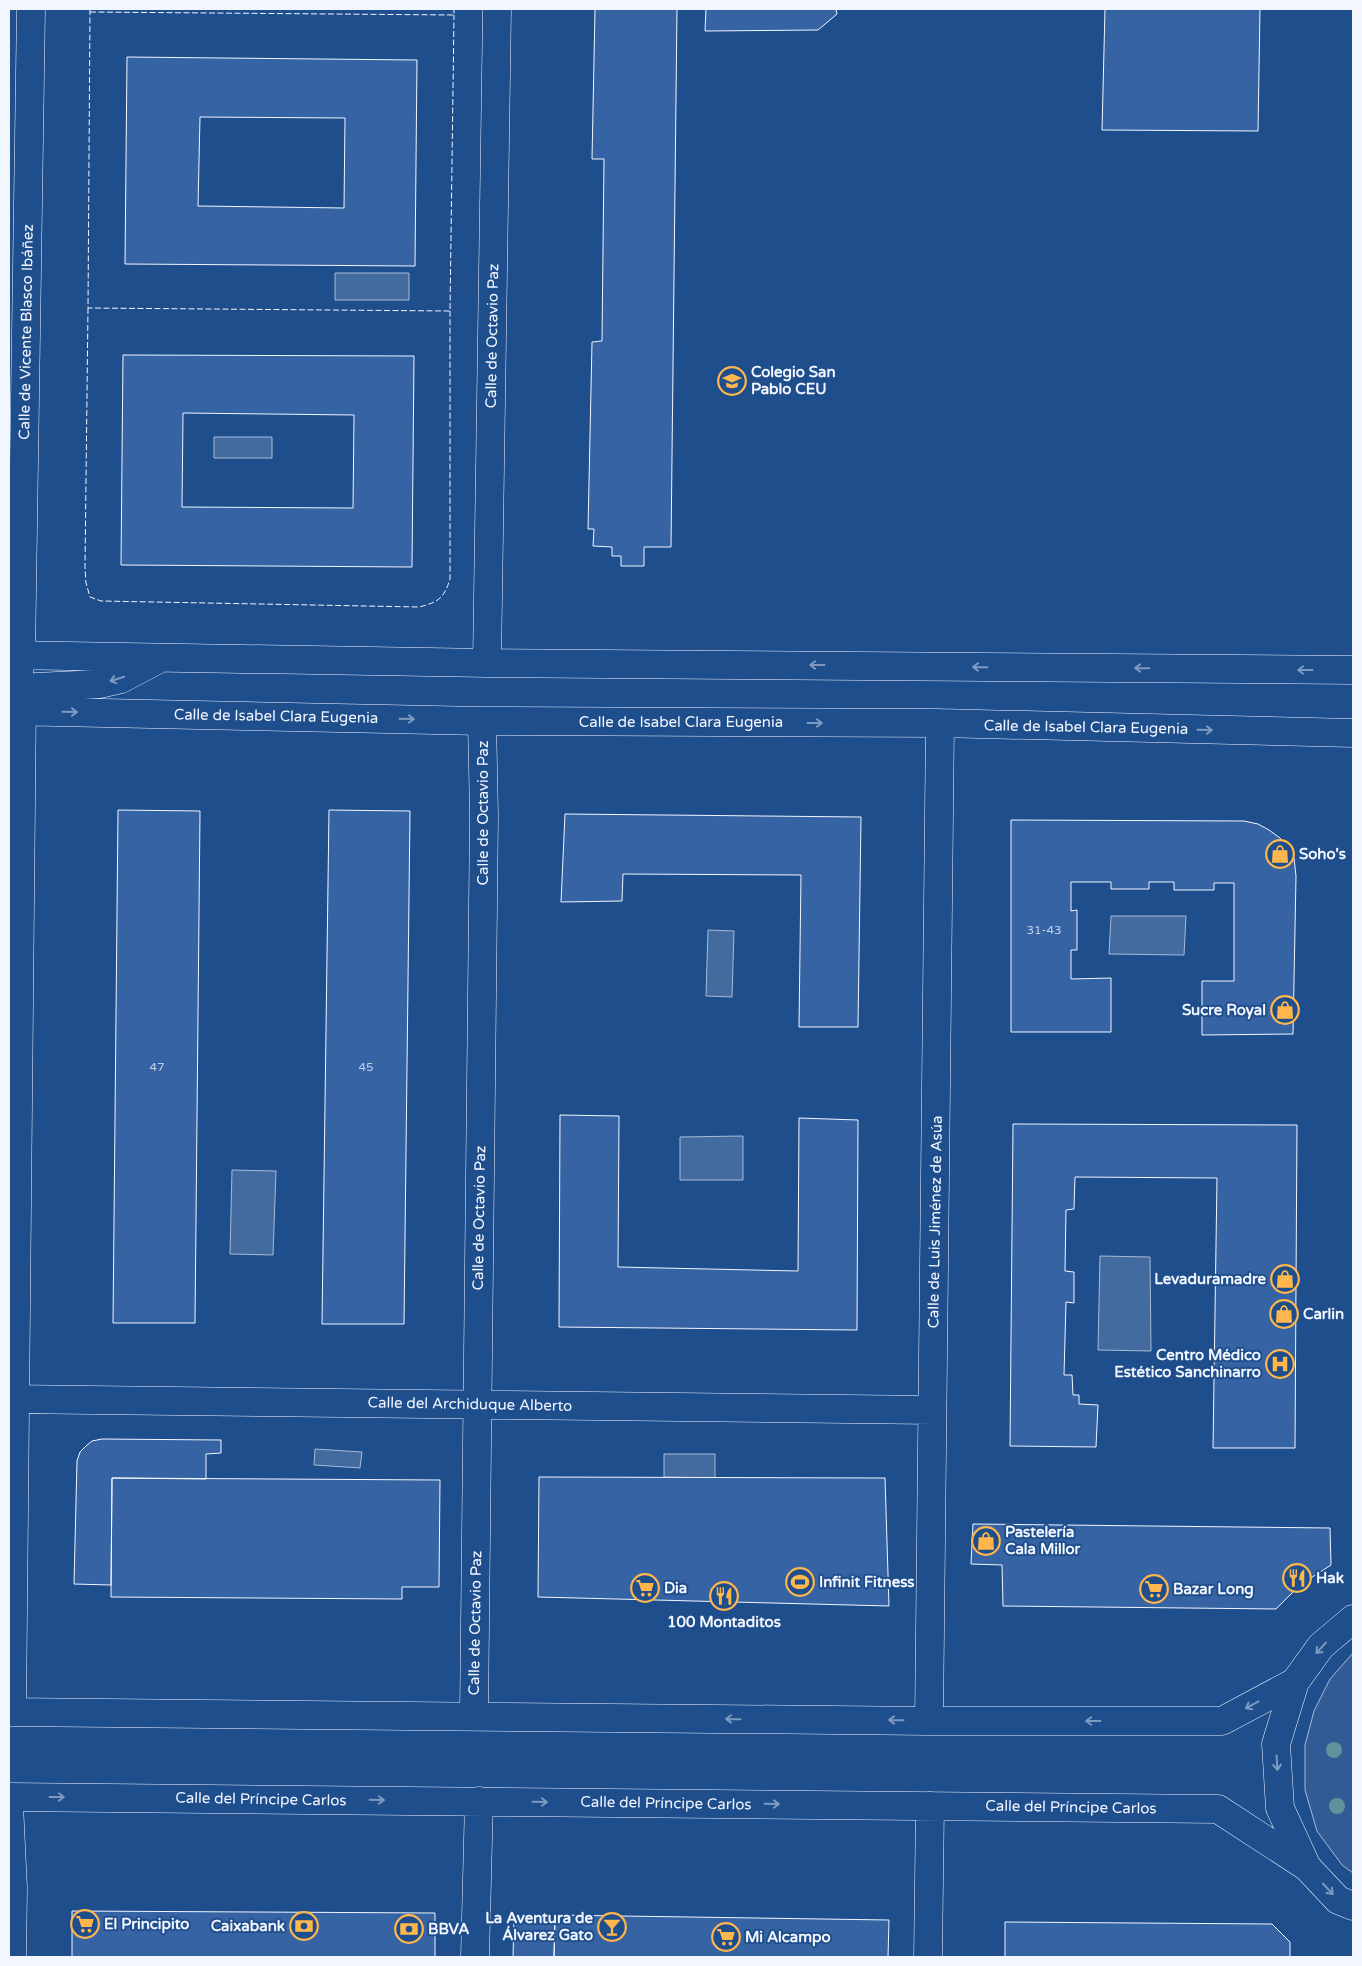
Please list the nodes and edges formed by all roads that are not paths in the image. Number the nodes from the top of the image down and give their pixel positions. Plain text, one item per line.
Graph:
1 (31, 9) edge
2 (497, 9) edge
3 (15, 656) edge
4 (161, 658) junction
5 (488, 663) junction
6 (1353, 670) edge
7 (9, 684) edge
8 (15, 711) edge
9 (482, 721) junction
10 (940, 723) junction
11 (1353, 733) edge
12 (13, 1399) edge
13 (477, 1404) junction
14 (932, 1410) junction
15 (1353, 1620) edge
16 (1295, 1682) junction
17 (10, 1712) edge
18 (474, 1715) junction
19 (929, 1721) junction
20 (9, 1797) edge
21 (479, 1801) junction
22 (9, 1805) edge
23 (930, 1806) junction
24 (1307, 1867) junction
25 (1353, 1906) edge
26 (12, 1957) edge
27 (475, 1957) edge
28 (928, 1957) edge

1 - 3 street, Calle de Vicente Blasco Ibáñez
2 - 5 street, Calle de Octavio Paz
3 - 4 street
3 - 7 street, Calle de Vicente Blasco Ibáñez
4 - 5 street
4 -> 8 street
6 -> 5 street
8 -> 9 street, Calle de Isabel Clara Eugenia
8 - 12 street
9 -> 10 street, Calle de Isabel Clara Eugenia
9 - 13 street, Calle de Octavio Paz
10 -> 11 street, Calle de Isabel Clara Eugenia
10 - 14 street, Calle de Luis Jiménez de Asúa
12 - 13 street, Calle del Archiduque Alberto
12 - 17 street
13 - 14 street, Calle del Archiduque Alberto
13 - 18 street, Calle de Octavio Paz
14 - 19 street, Calle de Luis Jiménez de Asúa
15 -> 16 street
16 -> 19 street
16 -> 24 street
17 - 18 street
19 -> 18 street
20 -> 21 street, Calle del Príncipe Carlos
21 -> 23 street, Calle del Príncipe Carlos
21 - 27 street
22 - 26 street
23 - 24 street, Calle del Príncipe Carlos
23 - 28 street
24 -> 25 street

